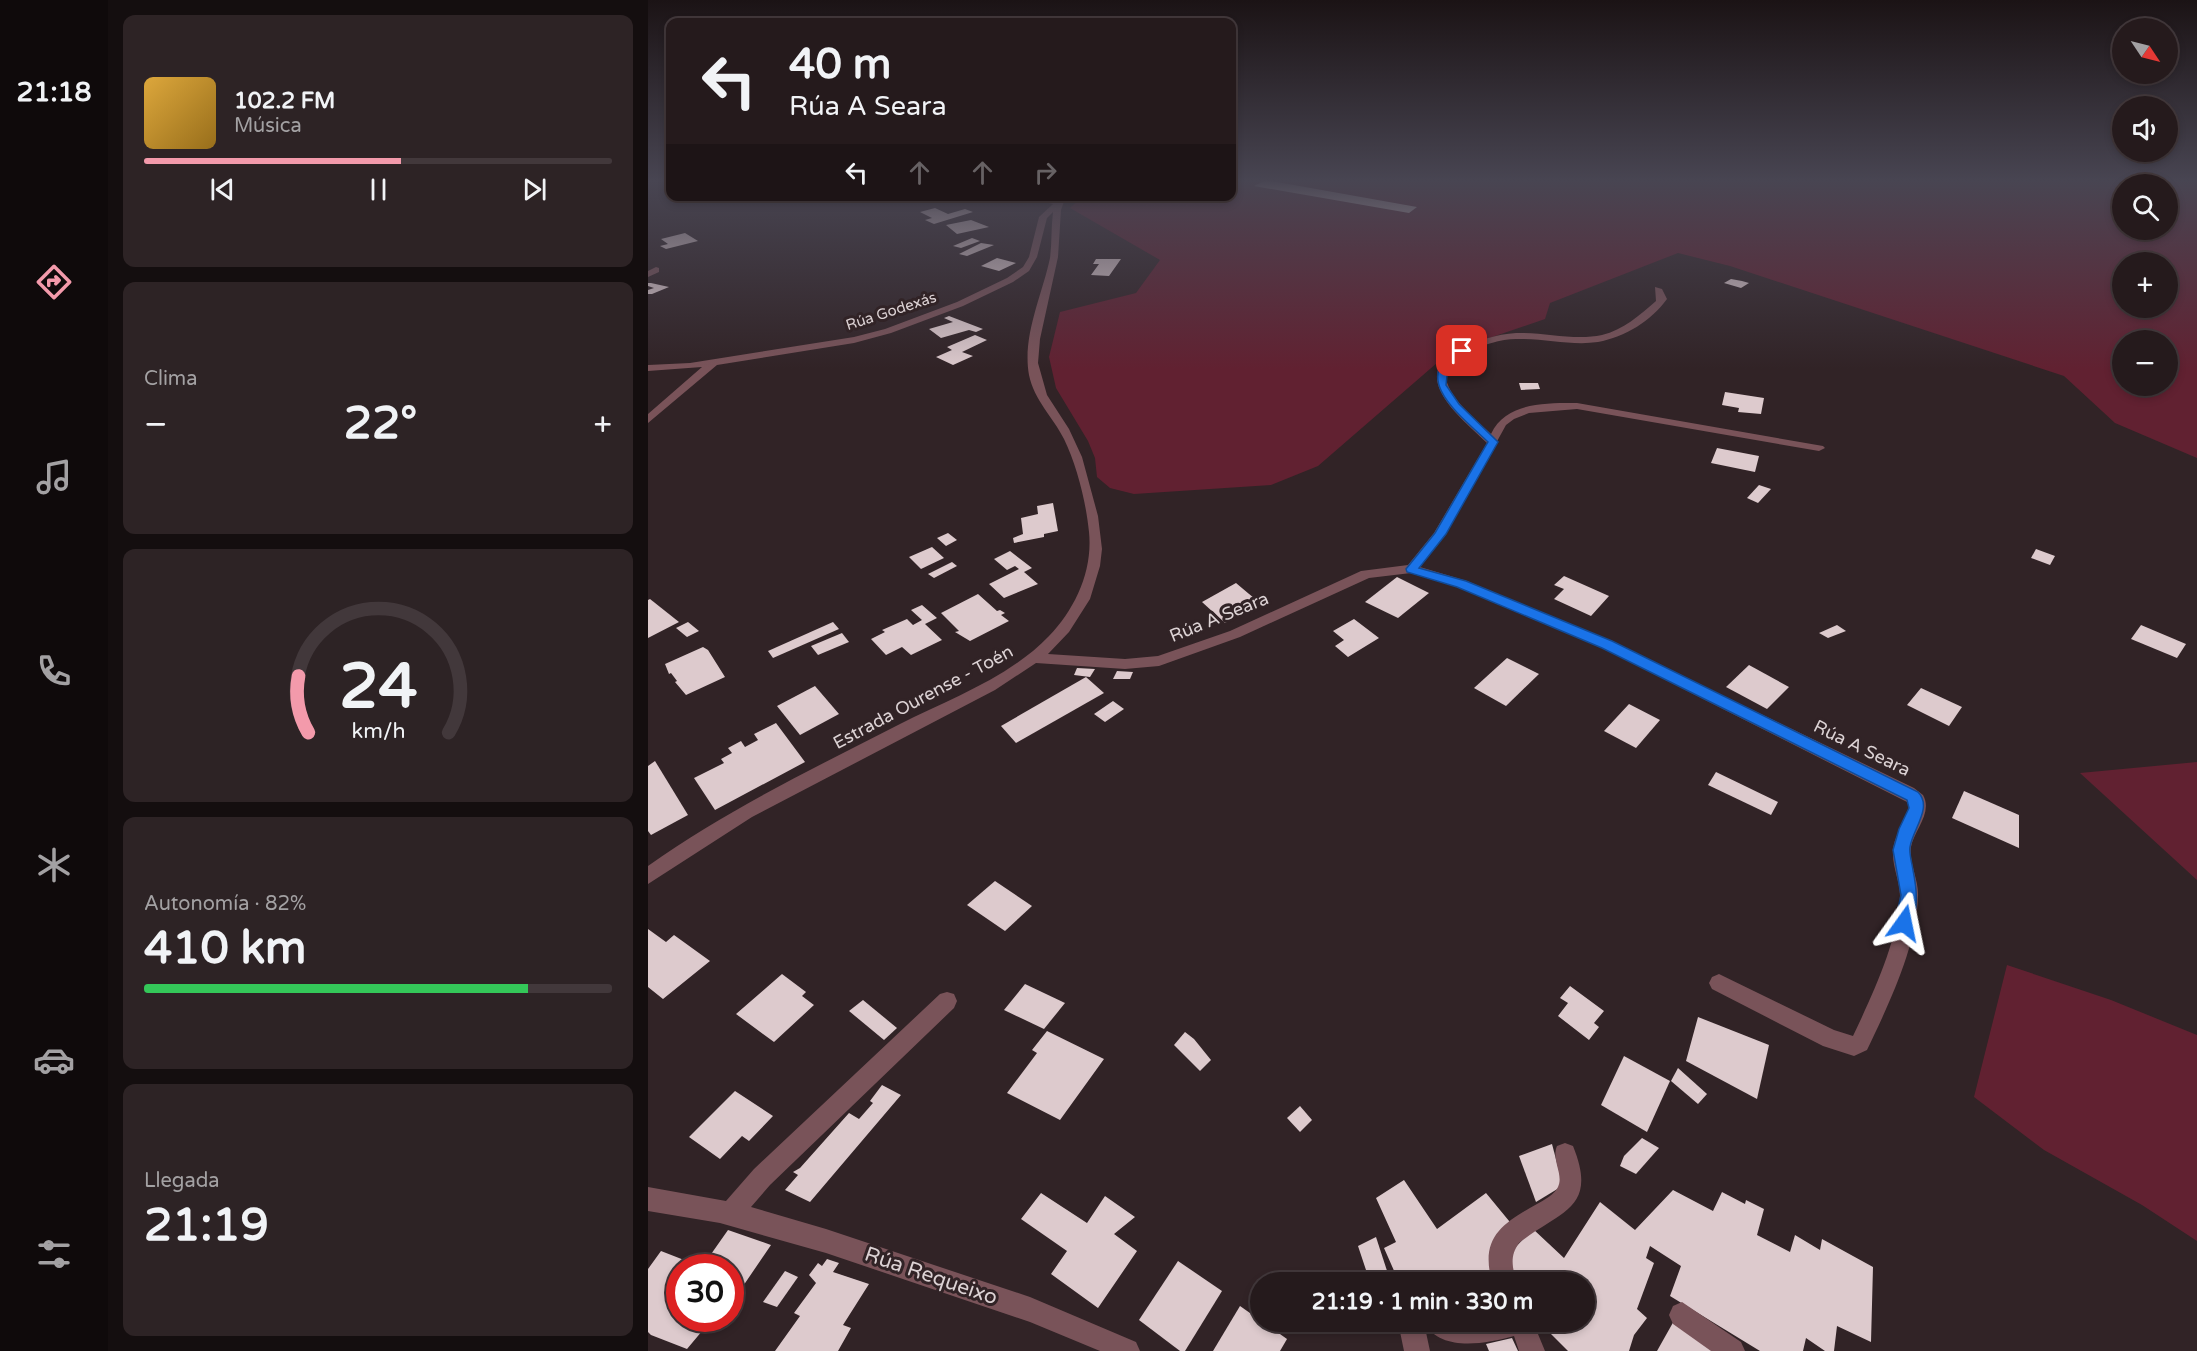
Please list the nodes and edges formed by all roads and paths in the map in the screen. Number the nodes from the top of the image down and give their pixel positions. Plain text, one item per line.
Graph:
1 (1036, 243) edge
2 (1056, 243) edge
3 (1658, 289) dead end
4 (714, 362) junction
5 (648, 368) edge
6 (648, 420) edge
7 (1493, 442) junction
8 (1819, 448) dead end
9 (1412, 569) junction
10 (1032, 658) junction
11 (648, 876) edge
12 (1719, 983) dead end
13 (947, 1001) dead end
14 (1565, 1154) dead end
15 (648, 1199) edge
16 (732, 1212) junction
17 (1499, 1272) edge
18 (1682, 1315) dead end
19 (1413, 1332) edge
20 (1444, 1332) edge
21 (1484, 1332) edge
22 (1523, 1332) edge
23 (1127, 1351) edge
24 (1416, 1351) edge
25 (1532, 1351) edge
26 (1732, 1351) edge

1 - 4 street, Rúa Godexás
2 - 10 street, Estrada Ourense - Toén
3 - 7 street
4 - 5 street, Rúa Godexás
4 - 6 street
7 - 8 street
7 - 9 street
9 - 10 street, Rúa A Seara
9 - 12 street, Rúa A Seara
10 - 11 street, Estrada Ourense - Toén
13 - 16 street
14 - 17 street
15 - 16 street, Rúa Requeixo
16 - 23 street, Rúa Requeixo
18 - 26 street
19 - 24 street
20 - 21 street
22 - 25 street

